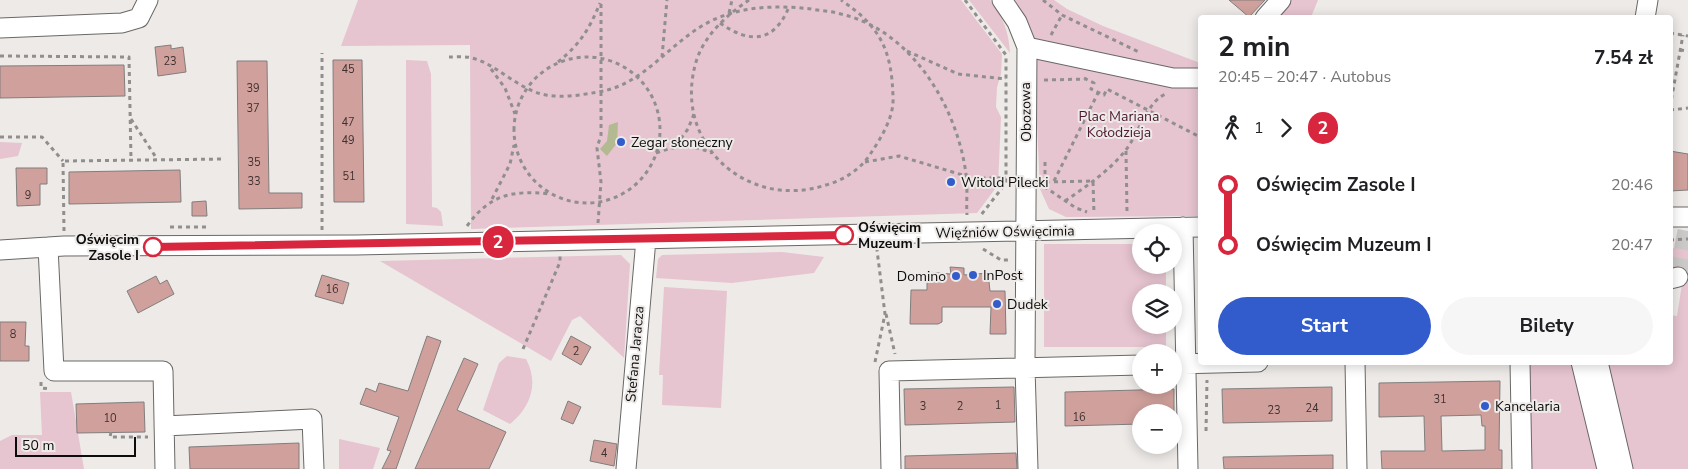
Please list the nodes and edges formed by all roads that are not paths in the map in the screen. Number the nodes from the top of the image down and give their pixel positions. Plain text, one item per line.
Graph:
1 (148, 0) edge
2 (1002, 0) edge
3 (1281, 0) edge
4 (1648, 0) edge
5 (1268, 15) edge
6 (1646, 15) edge
7 (0, 28) edge
8 (1035, 48) junction
9 (1198, 78) edge
10 (1673, 217) edge
11 (1688, 217) edge
12 (1192, 227) edge
13 (1026, 231) junction
14 (646, 239) junction
15 (56, 247) junction
16 (0, 250) edge
17 (1182, 344) edge
18 (1182, 364) edge
19 (1198, 364) edge
20 (1132, 365) edge
21 (1355, 365) edge
22 (1520, 365) edge
23 (1582, 365) edge
24 (1599, 365) edge
25 (1025, 368) junction
26 (1182, 390) edge
27 (164, 426) junction
28 (165, 469) edge
29 (314, 469) edge
30 (626, 469) edge
31 (891, 469) edge
32 (1028, 469) edge
33 (1188, 469) edge
34 (1357, 469) edge
35 (1522, 469) edge
36 (1607, 469) edge
37 (1623, 469) edge

1 - 7 street
2 - 8 street, Obozowa
3 - 5 street
4 - 6 street
8 - 9 street
8 - 13 street, Obozowa
10 - 11 street
12 - 13 street, Więźniów Oświęcimia
12 - 17 street
13 - 14 street, Więźniów Oświęcimia
13 - 25 street, Obozowa
14 - 15 street, Więźniów Oświęcimia
14 - 30 street, Stefana Jaracza
15 - 16 street, Więźniów Oświęcimia
15 - 27 street
18 - 19 street
20 - 25 street
21 - 34 street
22 - 35 street
23 - 36 street
24 - 37 street
25 - 31 street
25 - 32 street, Obozowa
26 - 33 street
27 - 28 street
27 - 29 street

